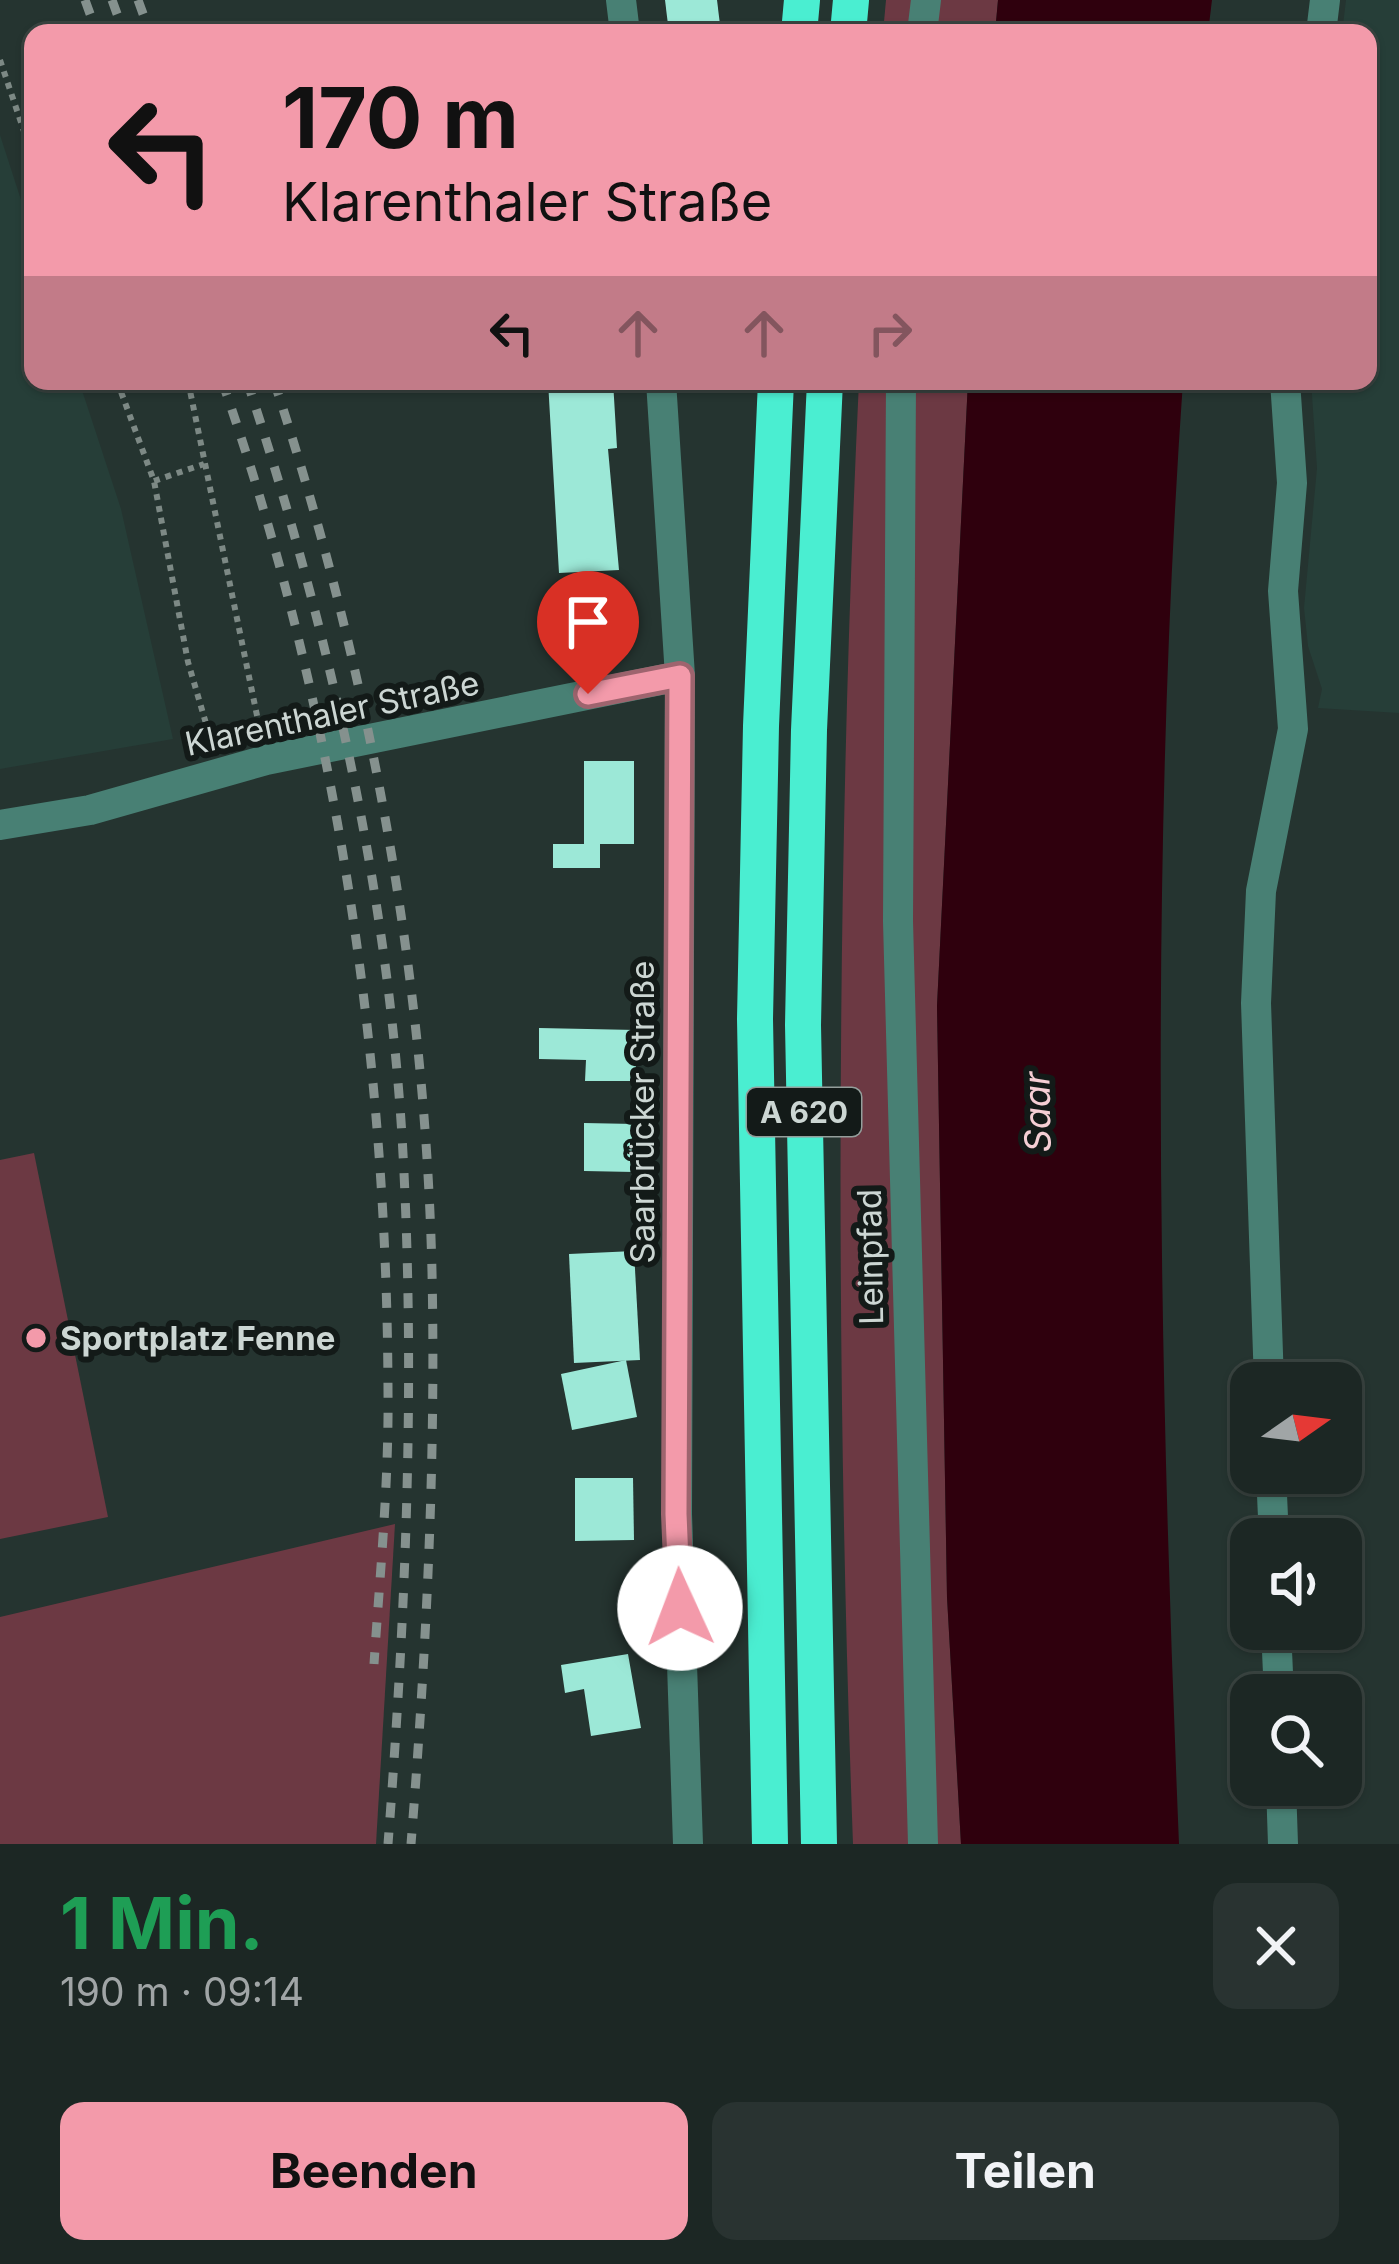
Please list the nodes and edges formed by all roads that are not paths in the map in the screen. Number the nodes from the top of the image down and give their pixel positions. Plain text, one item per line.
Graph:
1 (662, 390) edge
2 (776, 390) edge
3 (825, 390) edge
4 (901, 390) edge
5 (1287, 390) edge
6 (680, 676) junction
7 (0, 825) edge
8 (1267, 1362) edge
9 (1282, 1806) edge
10 (688, 1844) edge
11 (770, 1844) edge
12 (819, 1844) edge
13 (923, 1844) edge
14 (1283, 1844) edge

1 - 6 street, Saarbrücker Straße
2 - 11 highway, A 620
3 - 12 highway, A 620
4 - 13 street, Leinpfad
5 - 8 street
6 - 7 street, Klarenthaler Straße
6 - 10 street, Saarbrücker Straße
9 - 14 street

